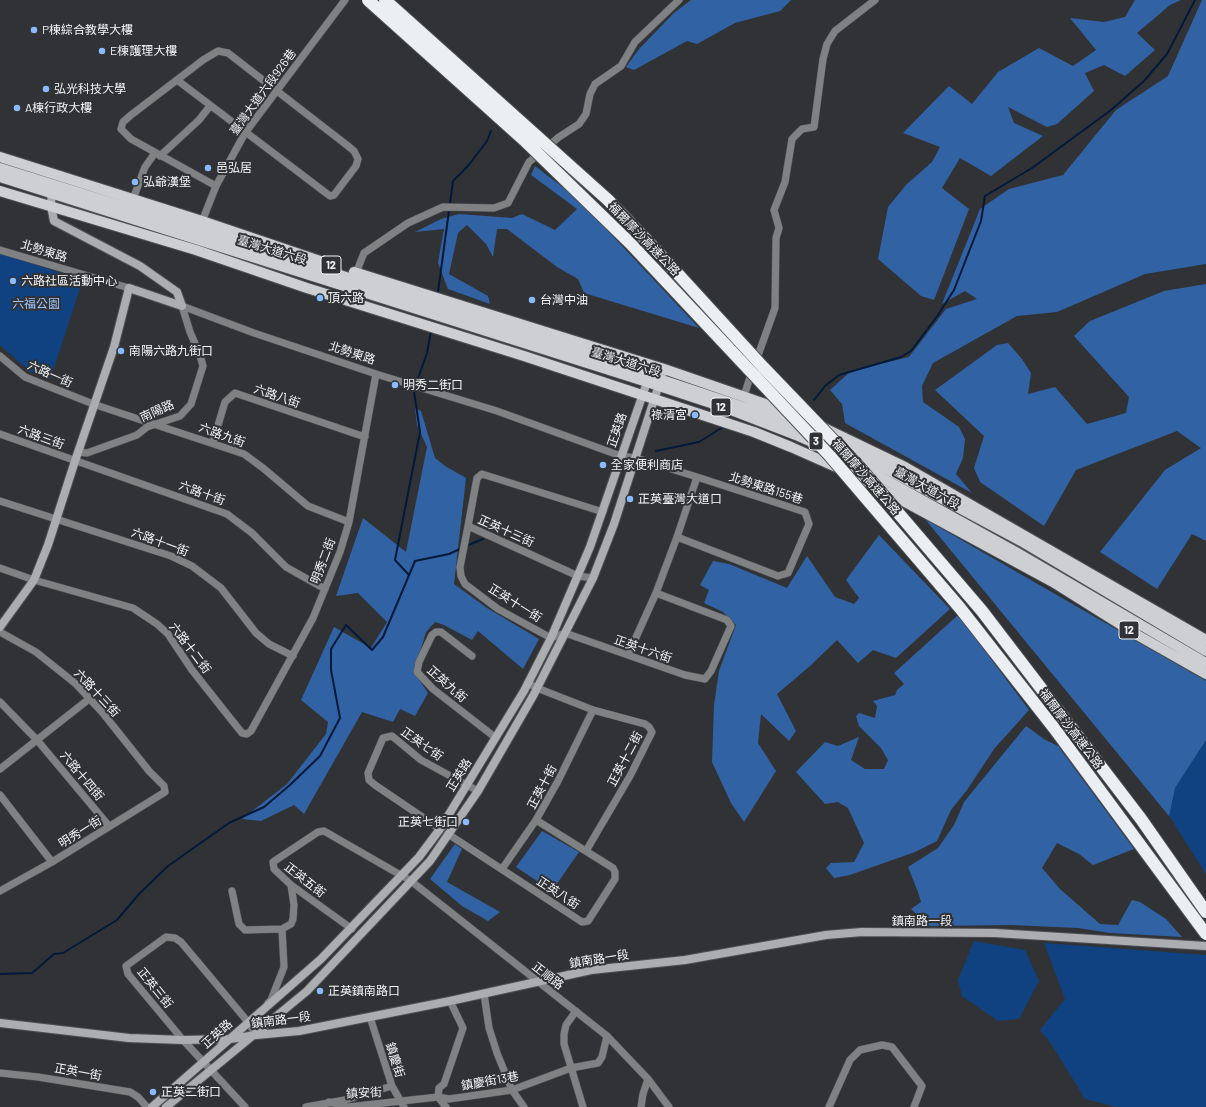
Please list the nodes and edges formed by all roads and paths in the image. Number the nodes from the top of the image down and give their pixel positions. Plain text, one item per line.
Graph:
1 (345, 0) edge
2 (368, 0) edge
3 (385, 0) edge
4 (679, 0) edge
5 (875, 0) edge
6 (177, 80) junction
7 (277, 91) junction
8 (210, 106) junction
9 (245, 133) junction
10 (158, 154) junction
11 (0, 157) edge
12 (0, 168) edge
13 (52, 174) junction
14 (0, 177) edge
15 (216, 186) junction
16 (52, 188) junction
17 (0, 191) edge
18 (133, 199) junction
19 (51, 206) junction
20 (199, 235) junction
21 (0, 250) edge
22 (356, 273) junction
23 (129, 288) junction
24 (182, 306) junction
25 (0, 356) edge
26 (664, 369) junction
27 (376, 374) junction
28 (650, 374) junction
29 (660, 382) junction
30 (642, 396) junction
31 (744, 396) junction
32 (654, 400) junction
33 (96, 405) junction
34 (157, 424) junction
35 (0, 434) edge
36 (365, 437) junction
37 (213, 442) junction
38 (78, 452) junction
39 (621, 456) junction
40 (636, 458) junction
41 (75, 461) junction
42 (697, 477) junction
43 (0, 501) edge
44 (603, 512) junction
45 (57, 519) junction
46 (349, 522) junction
47 (468, 526) junction
48 (677, 537) junction
49 (0, 568) edge
50 (578, 576) junction
51 (593, 578) junction
52 (34, 580) junction
53 (325, 589) junction
54 (656, 593) junction
55 (0, 628) edge
56 (0, 632) edge
57 (566, 634) junction
58 (551, 638) junction
59 (1206, 640) edge
60 (1206, 651) edge
61 (628, 655) junction
62 (293, 656) junction
63 (472, 656) dead end
64 (1206, 663) edge
65 (1206, 674) edge
66 (528, 683) junction
67 (537, 688) junction
68 (89, 699) junction
69 (0, 702) edge
70 (593, 710) junction
71 (242, 733) joint
72 (496, 738) junction
73 (37, 740) junction
74 (0, 770) edge
75 (467, 785) junction
76 (164, 786) joint
77 (478, 791) junction
78 (0, 795) edge
79 (536, 820) junction
80 (109, 826) junction
81 (440, 829) junction
82 (448, 834) junction
83 (586, 851) junction
84 (52, 862) junction
85 (502, 869) junction
86 (401, 876) junction
87 (412, 881) junction
88 (291, 885) junction
89 (232, 891) dead end
90 (0, 892) edge
91 (1206, 912) edge
92 (352, 928) junction
93 (282, 929) junction
94 (1206, 934) edge
95 (1206, 946) edge
96 (538, 982) junction
97 (484, 994) junction
98 (450, 1001) junction
99 (576, 1012) junction
100 (370, 1017) junction
101 (248, 1022) junction
102 (0, 1023) edge
103 (256, 1035) junction
104 (607, 1036) junction
105 (183, 1040) junction
106 (230, 1040) junction
107 (203, 1062) junction
108 (571, 1068) junction
109 (211, 1071) junction
110 (0, 1073) edge
111 (648, 1079) junction
112 (392, 1086) junction
113 (512, 1090) junction
114 (438, 1097) junction
115 (329, 1102) junction
116 (402, 1104) edge
117 (147, 1107) edge
118 (152, 1107) edge
119 (166, 1107) edge
120 (245, 1107) edge
121 (306, 1107) edge
122 (446, 1107) edge
123 (524, 1107) edge
124 (583, 1107) edge
125 (641, 1107) edge
126 (669, 1107) edge
127 (829, 1107) edge
128 (914, 1107) edge

1 - 7 street, 臺灣大道六段926巷
2 - 94 highway, 福爾摩沙高速公路 / 3, bridge
3 - 91 highway, 福爾摩沙高速公路 / 3, bridge
4 - 22 street
5 - 31 street
6 - 7 street
6 - 8 street
6 - 10 street
7 - 9 street, 臺灣大道六段926巷
7 - 9 street
8 - 9 street
8 - 10 street
9 - 15 street, 臺灣大道六段926巷
10 - 15 street
10 - 18 street
11 - 13 main road, 臺灣大道六段 / 12
12 - 16 main road, 臺灣大道六段 / 12
13 - 16 street
13 - 18 main road, 臺灣大道六段 / 12
14 - 16 main road, 臺灣大道六段 / 12
15 - 20 street, 臺灣大道六段926巷
16 - 19 street
16 - 20 main road, 臺灣大道六段 / 12
17 - 19 main road, 臺灣大道六段 / 12
18 - 20 main road, 臺灣大道六段 / 12
19 - 20 main road, 臺灣大道六段 / 12
19 - 24 street
20 - 22 main road, 臺灣大道六段 / 12
20 - 28 main road, 臺灣大道六段 / 12
20 - 30 main road, 臺灣大道六段 / 12
21 - 23 street, 北勢東路
22 - 28 main road, 臺灣大道六段 / 12
23 - 24 street, 北勢東路
23 - 33 street
24 - 27 street, 北勢東路
24 - 34 street, 南陽路
25 - 33 street, 六路一街
26 - 28 main road, 臺灣大道六段 / 12
26 - 29 street, 正英路
26 - 31 main road, 臺灣大道六段 / 12
27 - 36 street, 明秀二街
27 - 39 street, 北勢東路
28 - 29 main road, 臺灣大道六段 / 12
28 - 30 street, 正英路
29 - 32 street, 正英路
29 - 60 main road, 臺灣大道六段 / 12
29 - 64 main road, 臺灣大道六段 / 12
30 - 32 main road, 臺灣大道六段 / 12
30 - 39 street, 正英路
31 - 59 main road, 臺灣大道六段 / 12
32 - 40 street, 正英路
32 - 65 main road, 臺灣大道六段 / 12
33 - 34 street, 六路九街
33 - 38 street
34 - 37 street, 六路九街
34 - 38 street, 南陽路
35 - 41 street, 六路三街
36 - 37 street, 六路八街
36 - 46 street, 明秀二街
37 - 46 street, 六路九街
38 - 41 street
39 - 40 street, 北勢東路
39 - 44 street, 正英路
40 - 42 street, 北勢東路
40 - 51 street, 正英路
41 - 45 street
41 - 53 street, 六路十街
42 - 48 street
42 - 48 street, 北勢東路155巷
43 - 45 street
44 - 47 street, 正英十三街
44 - 50 street, 正英路
45 - 52 street
45 - 62 street, 六路十一街
46 - 53 street, 明秀二街
47 - 50 street, 正英十三街
47 - 58 street, 正英十一街
48 - 54 street
49 - 52 street, 六路十二街
50 - 51 street, 正英十三街
50 - 58 street, 正英路
51 - 57 street, 正英路
52 - 55 street
52 - 71 street, 六路十二街
53 - 62 street, 明秀二街
54 - 61 street
54 - 61 street, 正英十六街
56 - 68 street, 六路十三街
57 - 58 street
57 - 61 street, 正英十六街
57 - 67 street, 正英路
58 - 66 street, 正英路
62 - 71 street, 明秀二街
63 - 72 street, 正英九街
66 - 67 street, 正英十二街
66 - 72 street, 正英路
67 - 70 street, 正英十二街
67 - 77 street, 正英路
68 - 73 street
68 - 76 street, 六路十三街
69 - 73 street, 六路十四街
70 - 79 street, 正英十街
70 - 83 street, 正英十二街
72 - 75 street, 正英路
73 - 74 street
73 - 80 street, 六路十四街
75 - 77 street, 正英七街
75 - 81 street, 正英路
75 - 81 street, 正英七街
76 - 80 street, 明秀一街
77 - 82 street, 正英路
78 - 84 street
79 - 83 street, 正英八街
79 - 85 street, 正英十街
80 - 84 street, 明秀一街
81 - 86 street, 正英路
82 - 85 street, 正英八街
82 - 87 street, 正英路
83 - 85 street, 正英八街
84 - 90 street, 明秀一街
86 - 87 street, 正順路
86 - 88 street, 正英五街
86 - 92 street, 正英路
87 - 96 street, 正順路
87 - 103 street, 正英路
88 - 92 street, 正英五街
88 - 93 street
89 - 93 street
92 - 101 street, 正英路
93 - 101 street
95 - 96 street, 鎮南路一段
96 - 97 street, 鎮南路一段
96 - 99 street, 正順路
97 - 98 street, 鎮南路一段
97 - 113 street
98 - 100 street, 鎮南路一段
98 - 114 street
99 - 104 street, 正順路
99 - 108 street
100 - 103 street, 鎮南路一段
100 - 112 street, 鎮慶街
101 - 103 street, 正英三街
101 - 105 street, 正英三街
101 - 106 street, 正英路
102 - 105 street, 鎮南路一段
103 - 106 street, 鎮南路一段
103 - 109 street, 正英路
104 - 108 street, 鎮慶街13巷
104 - 111 street, 正順路
105 - 106 street, 鎮南路一段
105 - 107 street, 正英三街
106 - 107 street, 正英路
107 - 109 street, 正英三街
107 - 118 street, 正英路
108 - 113 street, 鎮慶街13巷
108 - 124 street
109 - 119 street, 正英路
109 - 120 street
110 - 117 street, 正英一街
111 - 125 street
111 - 126 street, 正順路
112 - 115 street, 鎮安街
112 - 116 street, 鎮慶街
113 - 114 street, 鎮慶街13巷
113 - 123 street
114 - 116 street, 鎮慶街13巷
114 - 122 street
115 - 116 street, 鎮安街
115 - 121 street, 鎮安街
127 - 128 street

